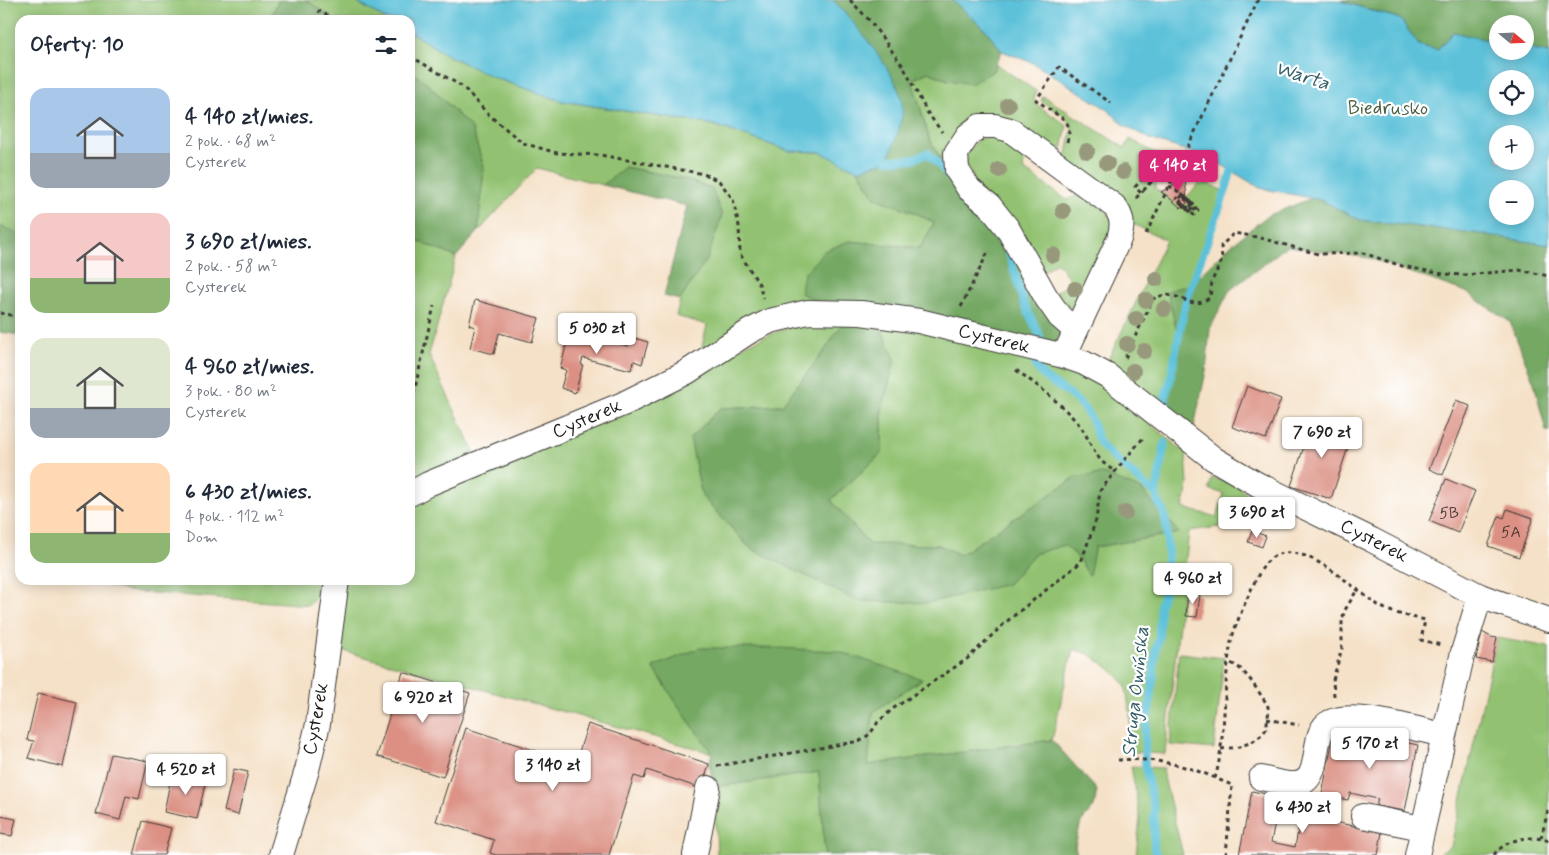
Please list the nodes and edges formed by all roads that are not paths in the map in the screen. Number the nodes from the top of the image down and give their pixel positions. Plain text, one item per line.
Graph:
1 (1076, 331) junction
2 (1064, 356) junction
3 (415, 491) edge
4 (336, 585) edge
5 (1480, 596) junction
6 (1549, 620) edge
7 (1443, 734) junction
8 (1261, 778) dead end
9 (708, 788) road end
10 (1352, 814) road end
11 (1422, 828) junction
12 (281, 855) edge
13 (695, 855) edge
14 (1417, 855) edge

1 - 1 street
1 - 2 street
2 - 3 street, Cysterek
2 - 5 street, Cysterek
4 - 12 street, Cysterek
5 - 6 street, Cysterek
5 - 7 street
7 - 8 street
7 - 11 street
9 - 13 street
10 - 11 street
11 - 14 street

